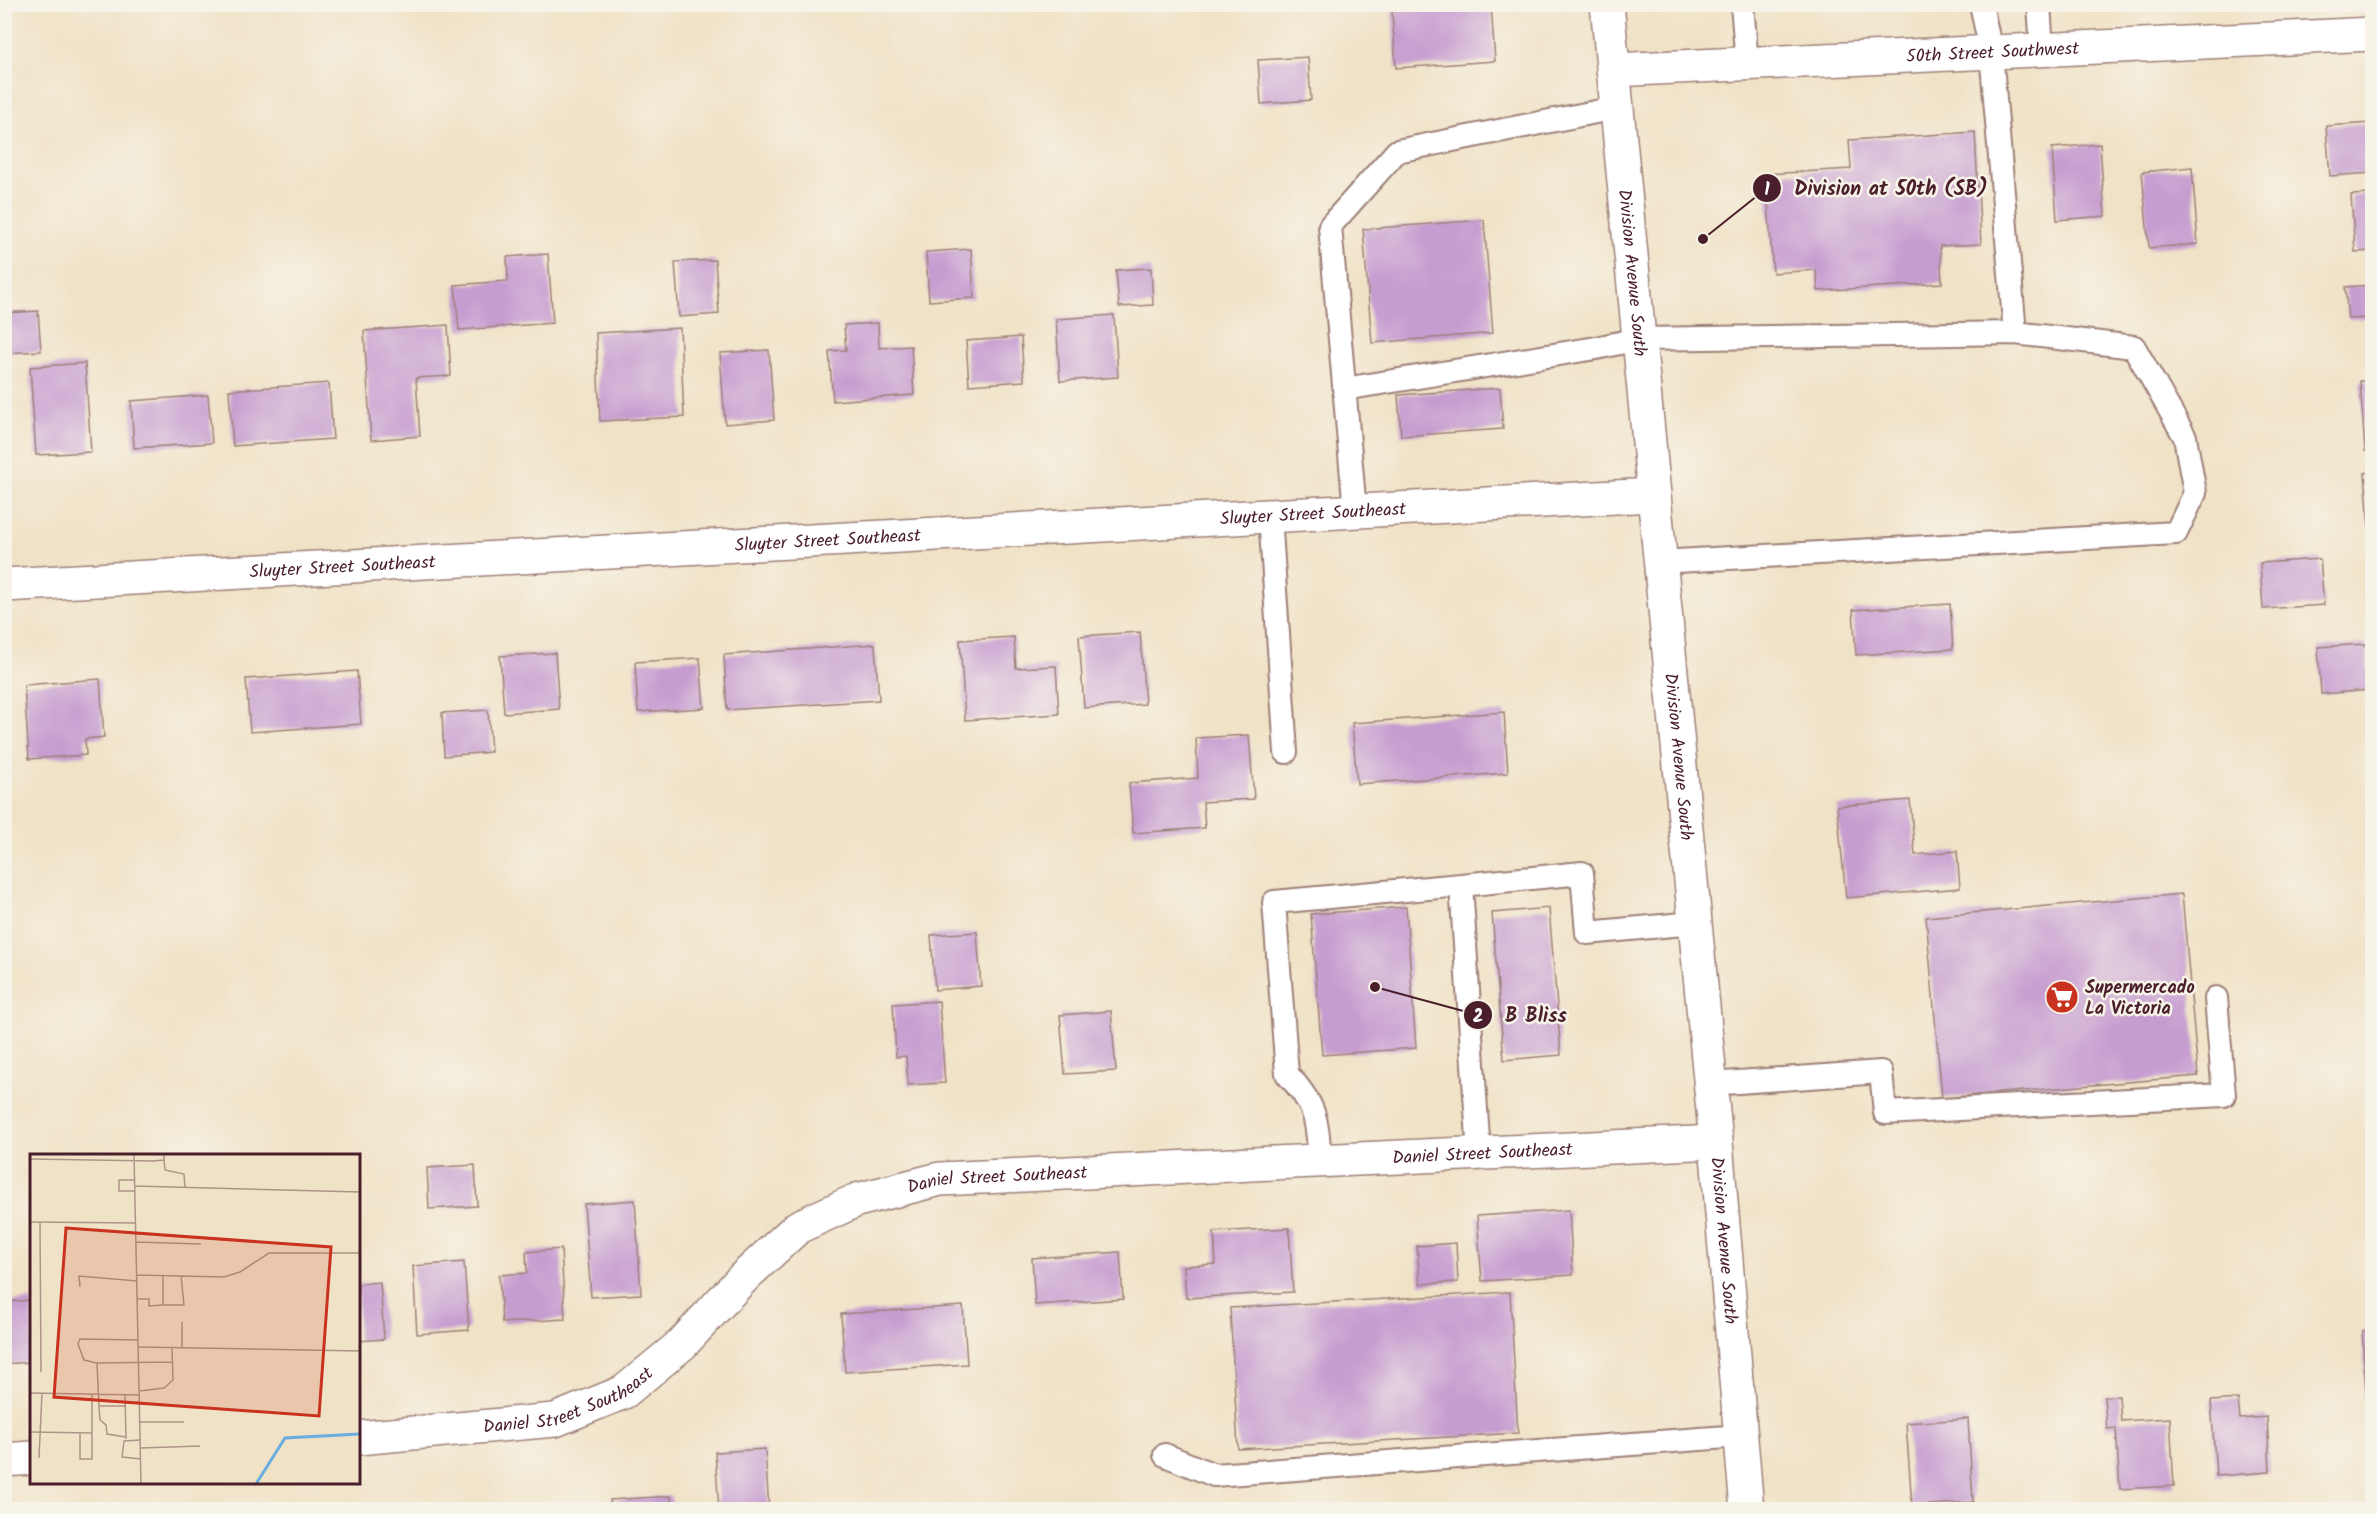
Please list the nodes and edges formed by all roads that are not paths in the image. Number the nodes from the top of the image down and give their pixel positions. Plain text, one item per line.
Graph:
1 (1607, 4) edge
2 (1742, 4) edge
3 (1981, 4) edge
4 (2039, 4) edge
5 (2373, 34) edge
6 (2042, 50) junction
7 (1991, 52) junction
8 (1747, 64) junction
9 (1613, 70) junction
10 (1616, 108) junction
11 (2015, 333) junction
12 (1638, 339) junction
13 (1344, 389) junction
14 (1653, 495) junction
15 (1355, 511) junction
16 (1270, 516) junction
17 (1659, 562) junction
18 (4, 585) edge
19 (1286, 752) dead end
20 (1461, 885) junction
21 (1694, 923) junction
22 (2216, 998) dead end
23 (1710, 1084) junction
24 (1716, 1142) junction
25 (1479, 1154) junction
26 (1320, 1161) junction
27 (1741, 1436) junction
28 (360, 1438) edge
29 (1165, 1455) dead end
30 (30, 1458) edge
31 (4, 1460) edge
32 (1747, 1509) edge

1 - 9 street, Division Avenue South
2 - 8 lane
3 - 7 lane
4 - 6 lane
5 - 6 street, 50th Street Southwest
6 - 7 street, 50th Street Southwest
7 - 8 street, 50th Street Southwest
7 - 11 lane
8 - 9 street, 50th Street Southwest
9 - 10 street, Division Avenue South
10 - 12 street, Division Avenue South
10 - 13 lane
11 - 12 lane
11 - 17 lane
12 - 13 lane
12 - 14 street, Division Avenue South
13 - 15 lane
14 - 15 street, Sluyter Street Southeast
14 - 17 street, Division Avenue South
15 - 16 street, Sluyter Street Southeast
16 - 18 street, Sluyter Street Southeast
16 - 19 lane
17 - 21 street, Division Avenue South
20 - 21 lane
20 - 25 lane
20 - 26 lane
21 - 23 street, Division Avenue South
22 - 23 lane
23 - 24 street, Division Avenue South
24 - 25 street, Daniel Street Southeast
24 - 27 street, Division Avenue South
25 - 26 street, Daniel Street Southeast
26 - 28 street, Daniel Street Southeast
27 - 29 lane
27 - 32 street, Division Avenue South
30 - 31 street

